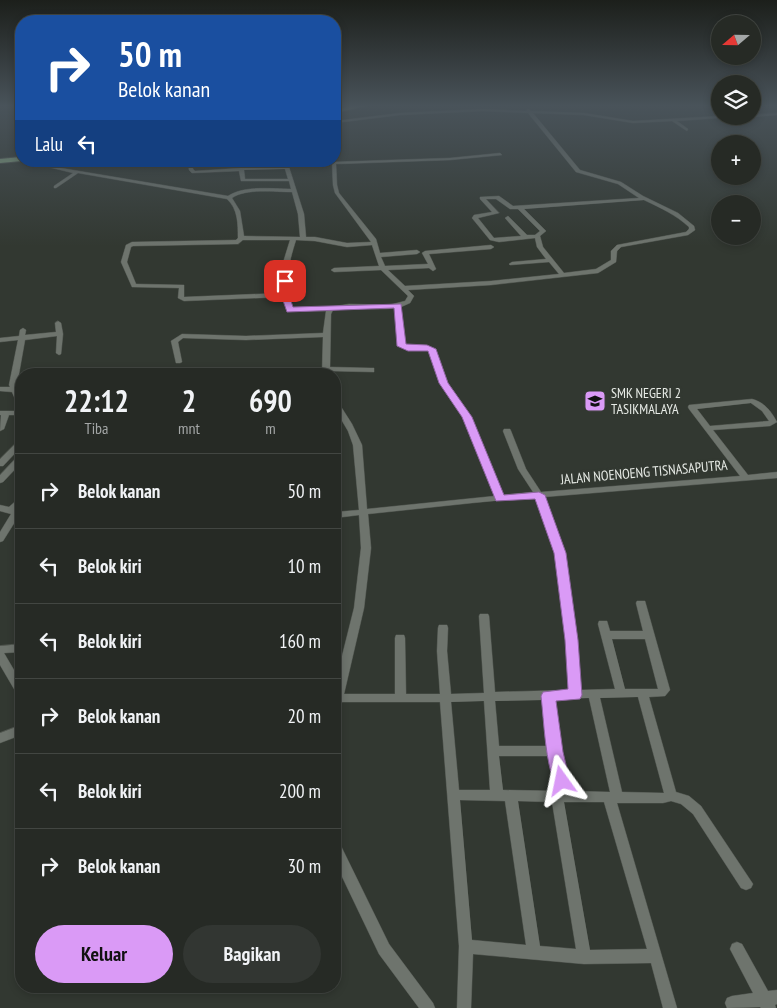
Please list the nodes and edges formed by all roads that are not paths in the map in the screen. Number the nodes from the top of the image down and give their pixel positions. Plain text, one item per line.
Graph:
1 (562, 152) edge
2 (500, 154) dead end
3 (15, 159) edge
4 (0, 160) edge
5 (341, 163) edge
6 (53, 167) edge
7 (191, 167) edge
8 (334, 167) edge
9 (241, 169) junction
10 (77, 172) junction
11 (290, 180) junction
12 (56, 187) dead end
13 (293, 190) junction
14 (229, 198) junction
15 (644, 199) junction
16 (520, 208) junction
17 (508, 218) dead end
18 (537, 236) junction
19 (525, 237) junction
20 (241, 238) junction
21 (294, 238) junction
22 (303, 238) junction
23 (375, 243) junction
24 (490, 247) dead end
25 (417, 252) dead end
26 (379, 255) junction
27 (549, 260) junction
28 (512, 264) dead end
29 (382, 268) junction
30 (334, 270) dead end
31 (562, 274) junction
32 (404, 288) junction
33 (285, 295) junction
34 (398, 306) junction
35 (330, 309) junction
36 (58, 323) dead end
37 (22, 330) dead end
38 (60, 334) junction
39 (327, 335) junction
40 (21, 338) junction
41 (0, 340) edge
42 (59, 352) dead end
43 (178, 362) dead end
44 (15, 368) edge
45 (326, 368) edge
46 (15, 369) edge
47 (371, 370) dead end
48 (341, 371) edge
49 (15, 387) edge
50 (0, 389) edge
51 (15, 389) edge
52 (3, 413) edge
53 (341, 414) edge
54 (708, 428) junction
55 (0, 429) edge
56 (506, 431) dead end
57 (15, 450) edge
58 (15, 461) edge
59 (1, 463) edge
60 (15, 464) edge
61 (777, 475) edge
62 (745, 477) junction
63 (0, 480) edge
64 (539, 495) junction
65 (500, 498) junction
66 (0, 508) edge
67 (364, 512) junction
68 (15, 513) edge
69 (341, 514) edge
70 (15, 515) edge
71 (0, 539) edge
72 (641, 603) dead end
73 (484, 616) dead end
74 (603, 624) dead end
75 (443, 628) dead end
76 (650, 635) junction
77 (607, 636) junction
78 (400, 638) dead end
79 (15, 649) edge
80 (0, 650) edge
81 (0, 656) edge
82 (15, 681) edge
83 (341, 682) edge
84 (621, 692) junction
85 (642, 693) junction
86 (594, 694) junction
87 (575, 695) junction
88 (488, 696) junction
89 (548, 696) junction
90 (401, 698) junction
91 (446, 698) junction
92 (341, 702) edge
93 (15, 732) edge
94 (0, 738) edge
95 (493, 751) junction
96 (555, 752) junction
97 (453, 795) junction
98 (497, 796) junction
99 (561, 796) junction
100 (671, 796) junction
101 (512, 797) junction
102 (613, 797) junction
103 (341, 860) edge
104 (746, 884) dead end
105 (466, 946) junction
106 (737, 949) dead end
107 (534, 953) junction
108 (656, 956) junction
109 (584, 957) junction
110 (732, 1002) dead end
111 (770, 1002) edge
112 (428, 1008) edge
113 (464, 1008) edge
114 (670, 1008) edge

1 - 15 street
2 - 5 street
3 - 4 main road
6 - 10 street
7 - 9 street
8 - 23 street
9 - 11 street
9 - 11 street
10 - 12 street
10 - 14 street
11 - 13 street
13 - 14 street
13 - 22 street
14 - 20 street
15 - 16 street
15 - 31 street
16 - 18 street
16 - 19 street
17 - 19 street
18 - 19 street
18 - 27 street
20 - 21 street
20 - 33 street
21 - 22 street
21 - 33 street
22 - 23 street
23 - 26 street
24 - 29 street
25 - 26 street
26 - 29 street
27 - 28 street
27 - 31 street
29 - 30 street
29 - 32 street
31 - 32 street
32 - 34 street
33 - 35 street
34 - 35 street
34 - 65 street
35 - 39 street
36 - 38 street
37 - 40 street
38 - 40 street
38 - 42 street
39 - 43 street
39 - 45 street
40 - 41 street
40 - 44 street
46 - 49 street
47 - 48 street
50 - 51 street
52 - 55 street
53 - 67 street
54 - 54 street
54 - 62 street
56 - 64 street
57 - 59 street
58 - 59 street
60 - 63 street
61 - 62 street, JALAN NOENOENG TISNASAPUTRA
62 - 64 street, JALAN NOENOENG TISNASAPUTRA
64 - 65 street, JALAN NOENOENG TISNASAPUTRA
64 - 87 street
65 - 67 street, JALAN NOENOENG TISNASAPUTRA
66 - 68 street
67 - 69 street, JALAN NOENOENG TISNASAPUTRA
67 - 83 street
70 - 71 street
72 - 76 street
73 - 88 street
74 - 77 street
75 - 91 street
76 - 77 street
76 - 85 street
77 - 84 street
78 - 90 street
79 - 80 street
81 - 82 street
84 - 85 street
84 - 86 street
85 - 100 street
86 - 87 street
86 - 102 street
87 - 89 street
88 - 89 street
88 - 91 street
88 - 95 street
89 - 96 street
90 - 91 street
90 - 92 street
91 - 97 street
93 - 94 street
95 - 96 street
95 - 98 street
96 - 99 street
97 - 98 street
97 - 105 street
98 - 101 street
99 - 101 street
99 - 102 street
99 - 109 street
100 - 102 street
100 - 104 street
101 - 107 street
102 - 108 street
103 - 112 street
105 - 107 street
105 - 113 street
106 - 111 street
107 - 109 street
108 - 109 street
108 - 114 street
110 - 111 street

